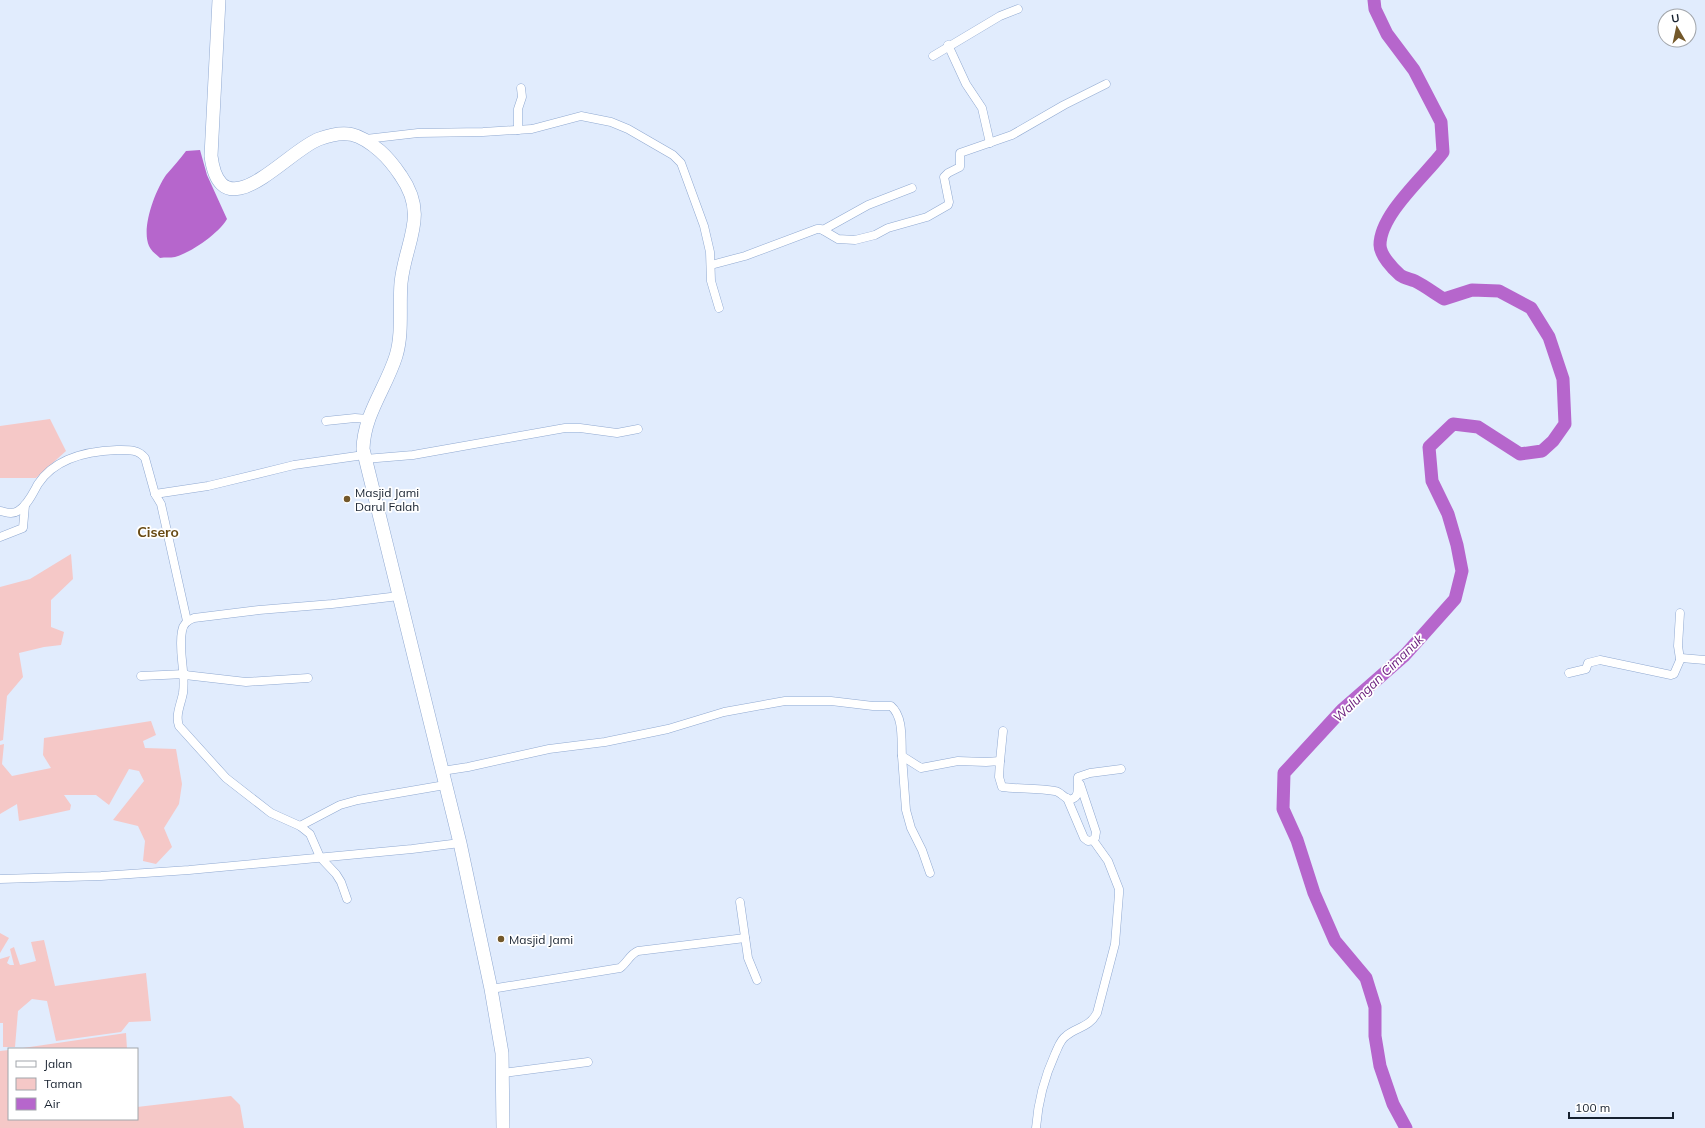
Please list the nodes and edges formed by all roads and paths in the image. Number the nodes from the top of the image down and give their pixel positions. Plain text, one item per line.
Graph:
1 (219, 0) edge
2 (1018, 9) dead end
3 (948, 46) junction
4 (933, 56) dead end
5 (1106, 84) dead end
6 (521, 88) dead end
7 (518, 130) junction
8 (366, 139) junction
9 (990, 143) junction
10 (912, 188) dead end
11 (823, 230) junction
12 (711, 265) junction
13 (720, 308) dead end
14 (368, 419) junction
15 (326, 421) dead end
16 (638, 429) dead end
17 (364, 457) junction
18 (155, 494) junction
19 (25, 505) junction
20 (0, 511) edge
21 (0, 537) edge
22 (399, 596) junction
23 (1680, 613) dead end
24 (187, 621) junction
25 (1680, 659) junction
26 (1705, 660) edge
27 (1569, 673) dead end
28 (185, 675) junction
29 (141, 676) dead end
30 (308, 678) dead end
31 (1003, 731) dead end
32 (902, 756) junction
33 (1000, 761) junction
34 (1121, 769) dead end
35 (442, 771) junction
36 (1078, 777) junction
37 (445, 785) junction
38 (1066, 798) junction
39 (300, 826) junction
40 (1093, 840) junction
41 (460, 843) junction
42 (320, 857) junction
43 (930, 873) dead end
44 (0, 879) edge
45 (346, 899) dead end
46 (740, 902) dead end
47 (745, 938) junction
48 (757, 980) dead end
49 (491, 989) junction
50 (588, 1062) dead end
51 (503, 1073) junction
52 (503, 1128) edge
53 (1036, 1128) edge

1 - 8 main road
2 - 3 street
3 - 4 street
3 - 9 street
5 - 9 street
6 - 7 street
7 - 8 street
7 - 12 street
8 - 14 main road
9 - 11 street
10 - 11 street
11 - 12 street
12 - 13 street
14 - 15 street
14 - 17 main road
16 - 17 street
17 - 18 street
17 - 22 main road
18 - 19 street
18 - 24 street
19 - 20 street
19 - 21 street
22 - 24 street
22 - 35 main road
23 - 25 street
24 - 28 street
25 - 26 street
25 - 27 street
28 - 29 street
28 - 30 street
28 - 39 street
31 - 33 street
32 - 33 street
32 - 35 street
32 - 43 street
33 - 38 street
34 - 36 street
35 - 37 main road
36 - 38 street
36 - 40 street
37 - 39 street
37 - 41 main road
38 - 40 street
39 - 42 street
40 - 53 street
41 - 42 street
41 - 49 main road
42 - 44 street
42 - 45 street
46 - 47 street
47 - 48 street
47 - 49 street
49 - 51 main road
50 - 51 street
51 - 52 main road

